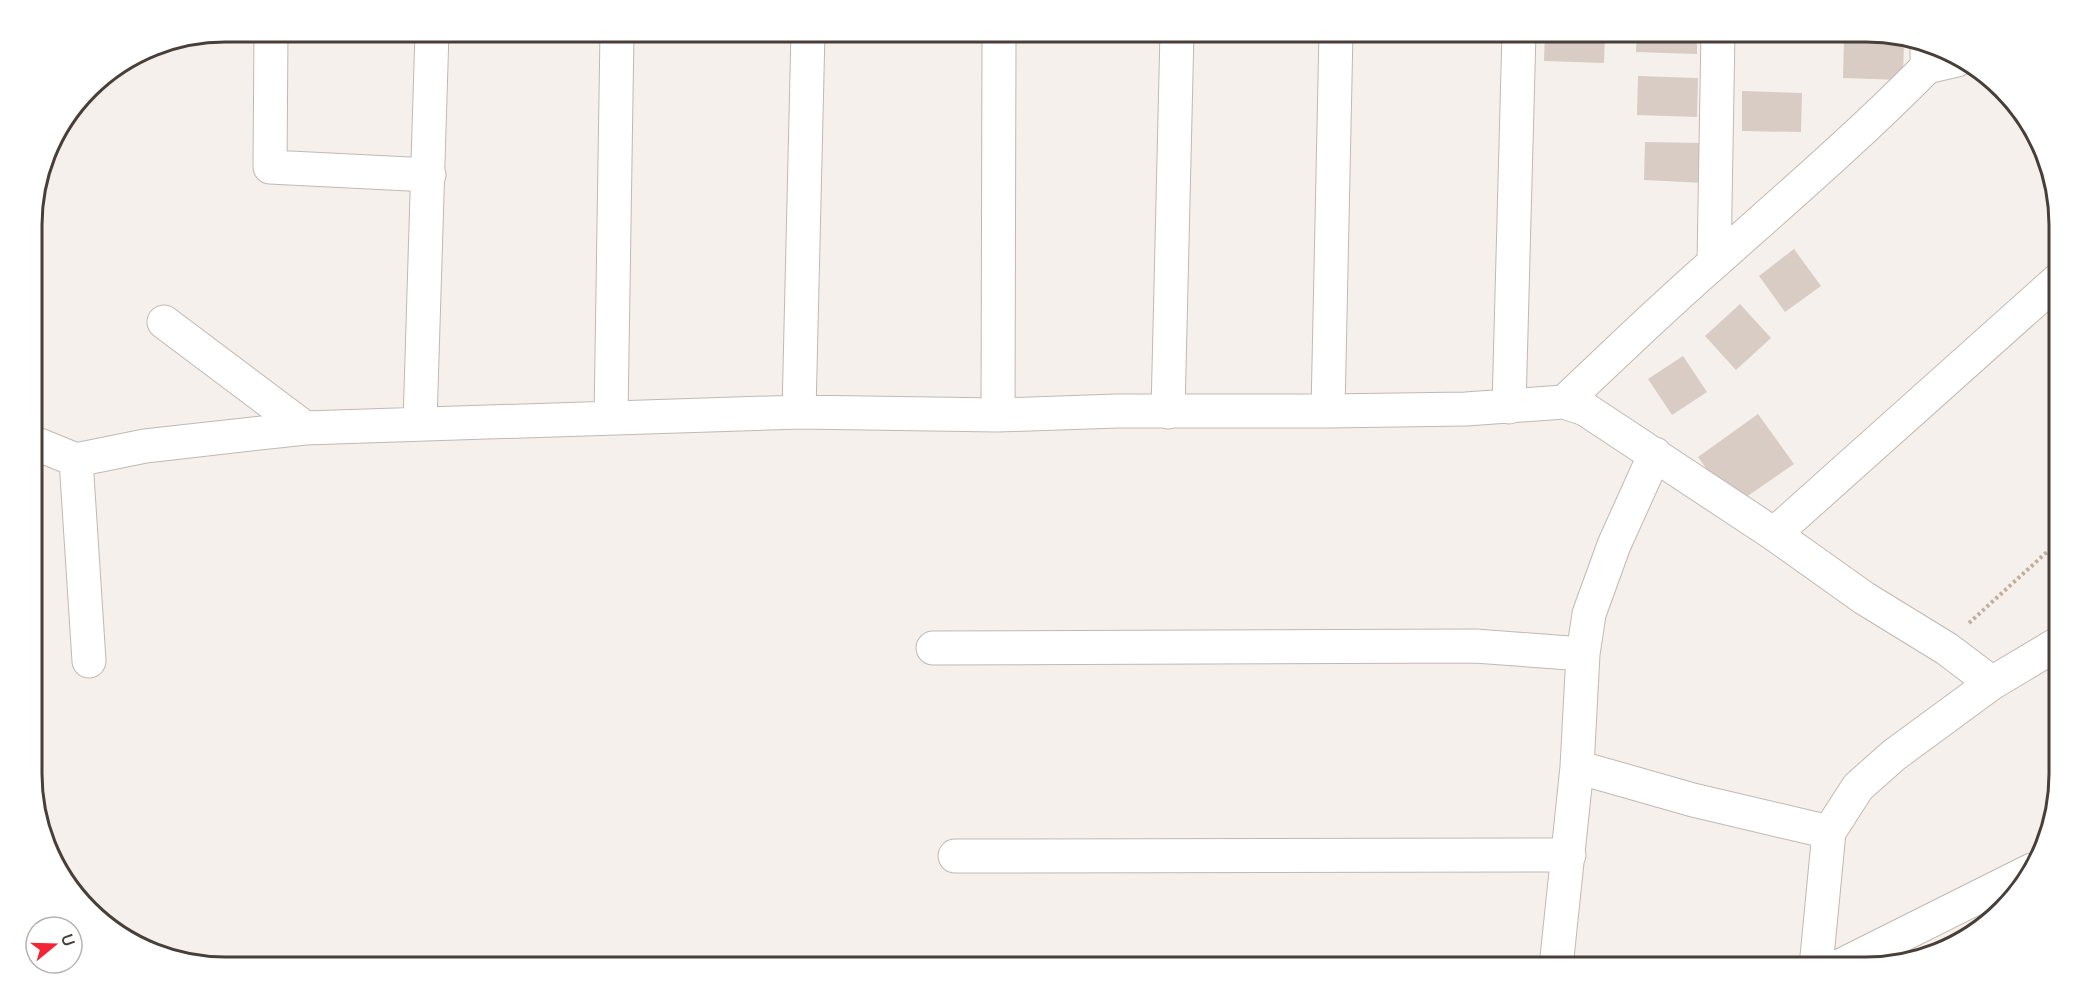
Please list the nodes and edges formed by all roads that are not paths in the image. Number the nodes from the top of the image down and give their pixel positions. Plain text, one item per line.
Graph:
1 (271, 42) edge
2 (432, 42) edge
3 (617, 42) edge
4 (808, 42) edge
5 (999, 42) edge
6 (1177, 42) edge
7 (1336, 42) edge
8 (1519, 42) edge
9 (1718, 42) edge
10 (1937, 57) edge
11 (429, 175) junction
12 (1714, 263) junction
13 (2049, 288) edge
14 (164, 322) dead end
15 (1564, 402) junction
16 (1509, 407) junction
17 (1328, 411) junction
18 (799, 412) junction
19 (1168, 412) junction
20 (998, 415) junction
21 (611, 418) junction
22 (420, 423) junction
23 (305, 428) junction
24 (42, 446) edge
25 (1655, 454) junction
26 (76, 460) junction
27 (1774, 534) junction
28 (933, 648) dead end
29 (2049, 649) edge
30 (1583, 654) junction
31 (89, 661) dead end
32 (1992, 683) junction
33 (1577, 767) junction
34 (1829, 832) junction
35 (1569, 855) junction
36 (955, 856) dead end
37 (2016, 878) edge
38 (1557, 957) edge
39 (1817, 957) edge
40 (1858, 957) edge

1 - 11 street
2 - 11 street
3 - 21 street
4 - 18 street
5 - 20 street
6 - 19 street
7 - 17 street
8 - 16 street
9 - 12 street
10 - 12 street
11 - 22 street
12 - 15 street
13 - 27 street
14 - 23 street
15 - 16 street
15 - 25 street
16 - 17 street
17 - 19 street
18 - 20 street
18 - 21 street
19 - 20 street
21 - 22 street
22 - 23 street
23 - 26 street
24 - 26 street
25 - 27 street
25 - 30 street
26 - 31 street
27 - 32 street
28 - 30 street
29 - 32 street
30 - 33 street
32 - 34 street
33 - 34 street
33 - 35 street
34 - 39 street
35 - 36 street
35 - 38 street
37 - 40 street

